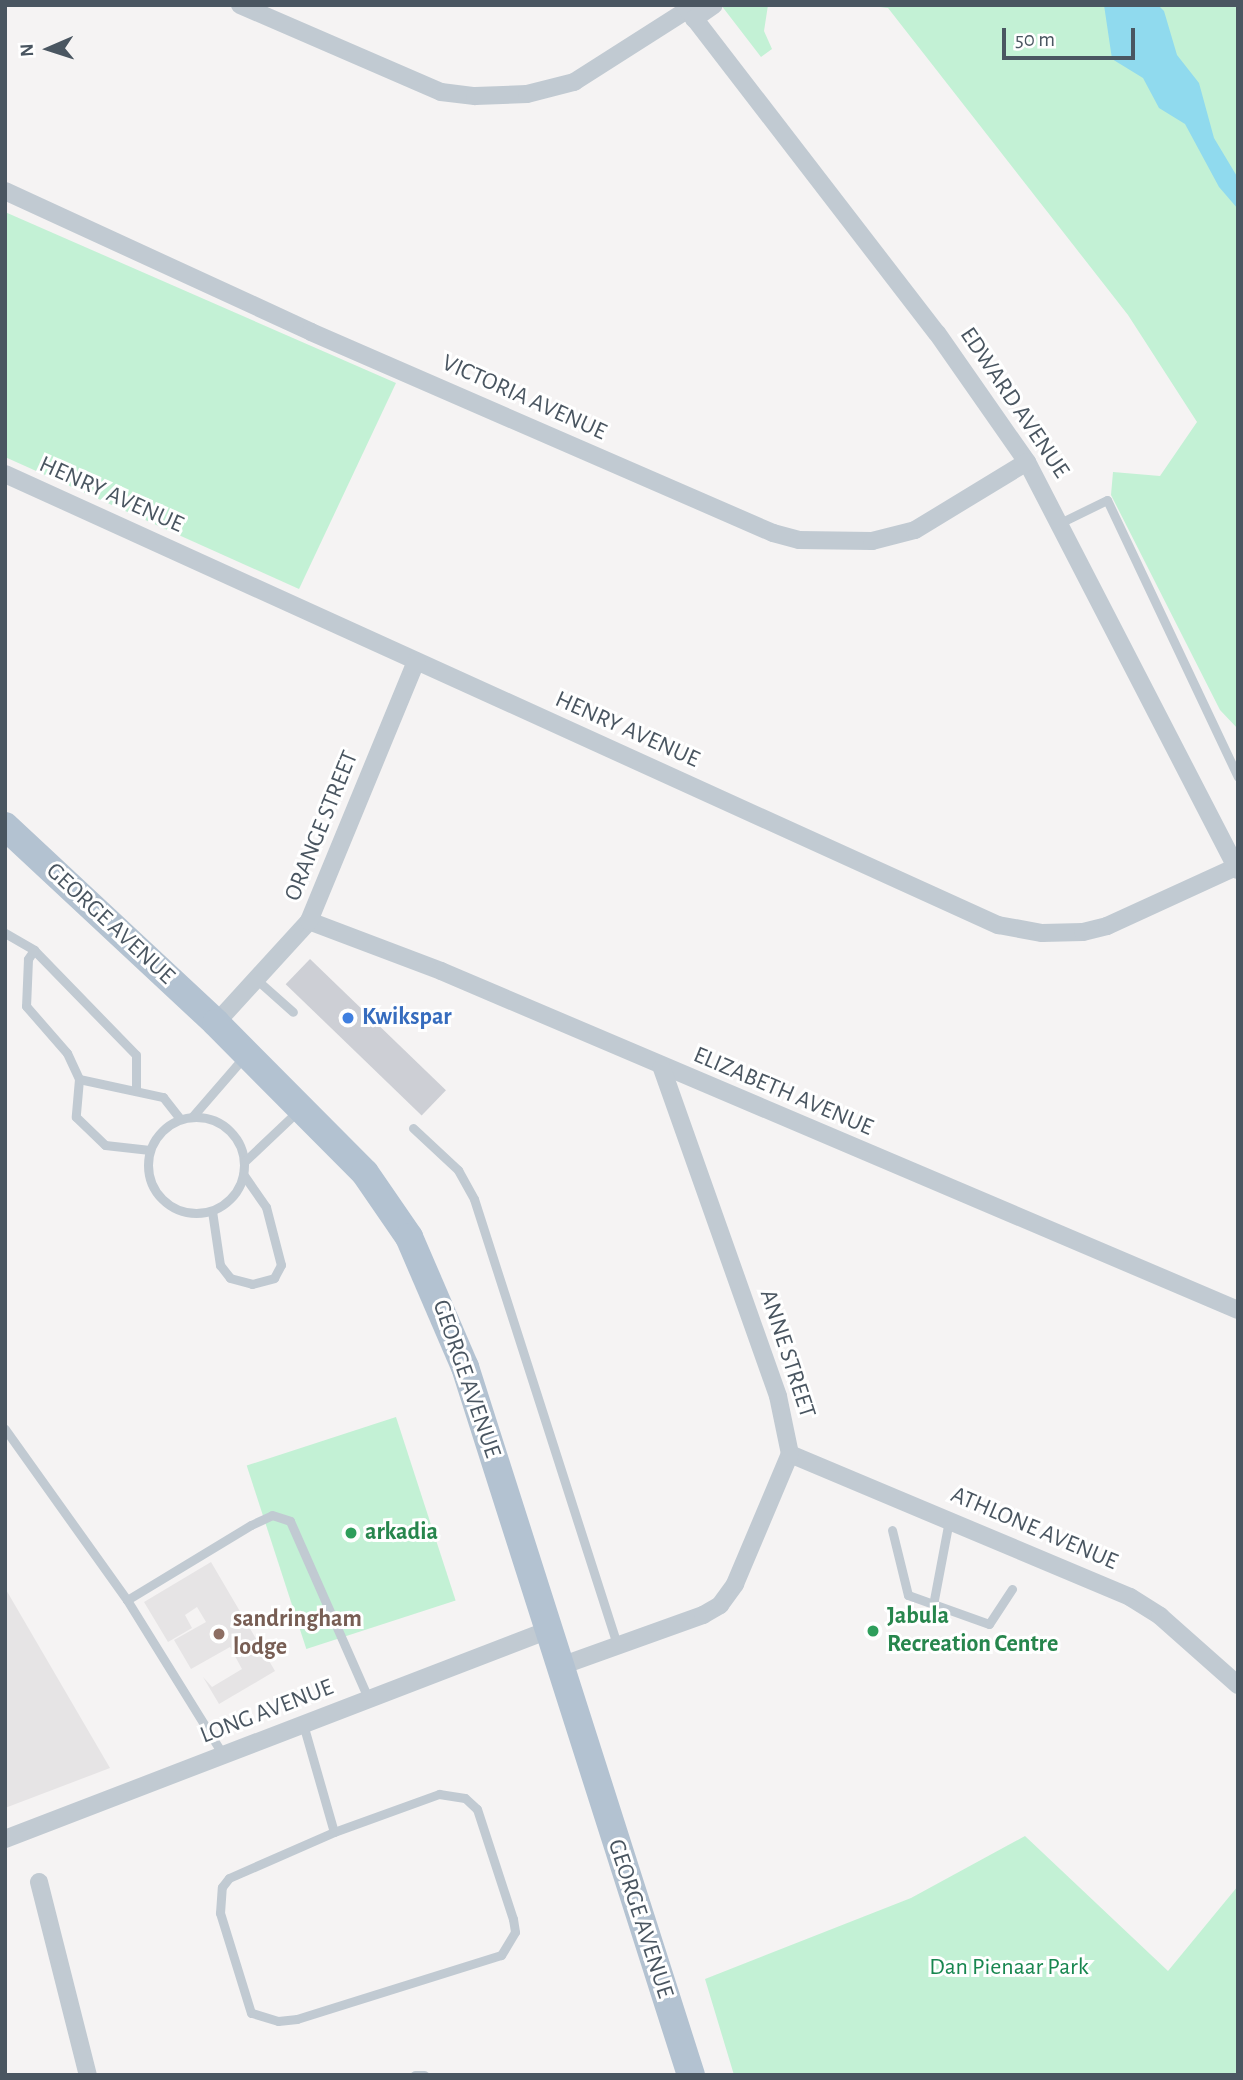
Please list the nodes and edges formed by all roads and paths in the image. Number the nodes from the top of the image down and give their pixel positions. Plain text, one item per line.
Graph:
1 (240, 5) edge
2 (714, 5) edge
3 (688, 11) edge
4 (5, 191) edge
5 (1027, 461) junction
6 (5, 474) edge
7 (1062, 522) junction
8 (416, 661) junction
9 (1238, 777) edge
10 (5, 826) edge
11 (1237, 868) edge
12 (309, 921) junction
13 (5, 933) edge
14 (34, 950) junction
15 (257, 980) junction
16 (293, 1012) dead end
17 (216, 1023) junction
18 (246, 1055) junction
19 (662, 1068) junction
20 (79, 1079) junction
21 (136, 1091) junction
22 (300, 1109) junction
23 (192, 1117) junction
24 (180, 1119) junction
25 (413, 1128) dead end
26 (150, 1150) junction
27 (244, 1161) junction
28 (243, 1174) junction
29 (212, 1211) junction
30 (1238, 1310) edge
31 (5, 1429) edge
32 (790, 1454) junction
33 (949, 1521) junction
34 (892, 1530) dead end
35 (1012, 1589) dead end
36 (127, 1600) junction
37 (933, 1605) junction
38 (546, 1631) junction
39 (618, 1647) junction
40 (558, 1667) junction
41 (1238, 1685) edge
42 (369, 1700) junction
43 (303, 1724) junction
44 (223, 1755) junction
45 (334, 1832) junction
46 (5, 1839) edge
47 (39, 1882) dead end
48 (88, 2075) edge
49 (415, 2075) edge
50 (424, 2075) edge
51 (691, 2075) edge

1 - 3 street
2 - 3 street
3 - 5 street, EDWARD AVENUE
4 - 5 street, VICTORIA AVENUE
5 - 7 street, EDWARD AVENUE
6 - 8 street, HENRY AVENUE
7 - 9 lane
7 - 11 street, EDWARD AVENUE
8 - 11 street, HENRY AVENUE
8 - 12 street, ORANGE STREET
10 - 17 main road, GEORGE AVENUE
12 - 15 street, ORANGE STREET
12 - 19 street, ELIZABETH AVENUE
13 - 14 lane
14 - 20 lane
14 - 21 lane
15 - 16 lane
15 - 17 street, ORANGE STREET
17 - 18 main road, GEORGE AVENUE
18 - 22 main road, GEORGE AVENUE
18 - 23 lane
19 - 30 street, ELIZABETH AVENUE
19 - 32 street, ANNE STREET
20 - 21 lane
20 - 26 lane
21 - 24 lane
22 - 27 lane
22 - 38 main road, GEORGE AVENUE
23 - 24 lane
23 - 27 lane
24 - 26 lane
25 - 39 lane
26 - 29 lane
27 - 28 lane
28 - 29 lane
28 - 29 lane
31 - 36 lane
32 - 33 street, ATHLONE AVENUE
32 - 39 street, ANNE STREET
33 - 37 lane
33 - 41 street, ATHLONE AVENUE
34 - 37 lane
35 - 37 lane
36 - 42 lane
36 - 44 lane
38 - 40 main road, GEORGE AVENUE
38 - 42 street, LONG AVENUE
39 - 40 street, ANNE STREET
40 - 51 main road, GEORGE AVENUE
42 - 43 street, LONG AVENUE
43 - 44 street, LONG AVENUE
43 - 45 lane
44 - 46 street, LONG AVENUE
45 - 45 lane
47 - 48 street
49 - 50 lane

